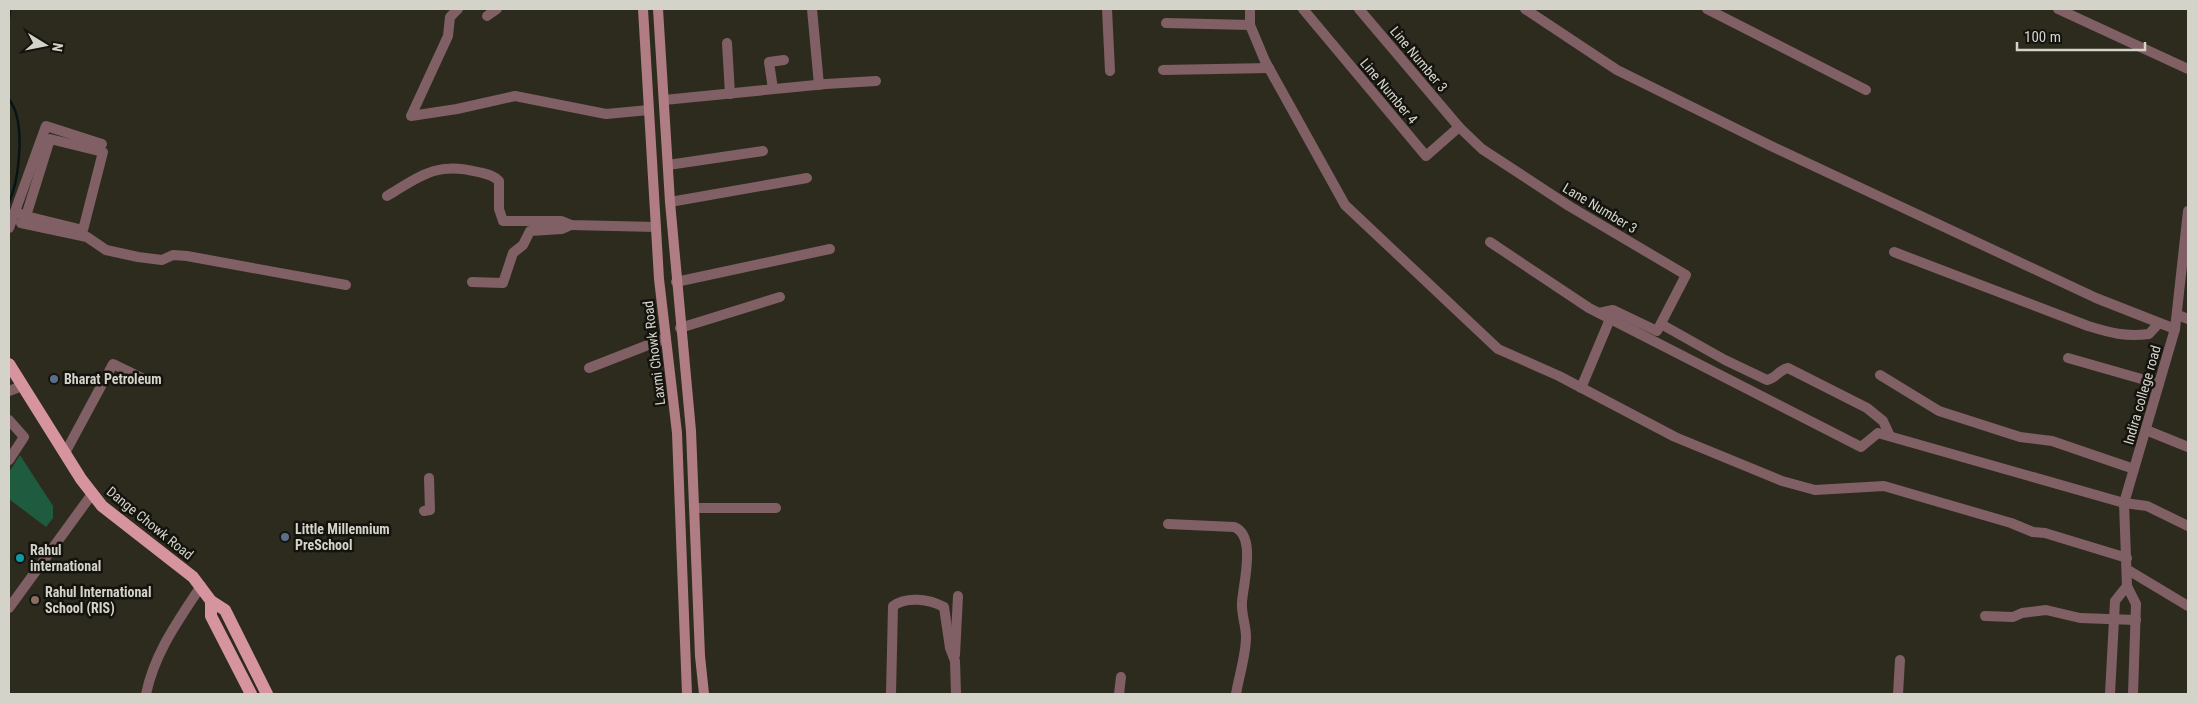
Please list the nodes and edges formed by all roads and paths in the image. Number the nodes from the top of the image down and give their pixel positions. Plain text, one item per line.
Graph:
1 (458, 9) edge
2 (497, 9) edge
3 (643, 9) edge
4 (658, 9) edge
5 (812, 9) edge
6 (1107, 9) edge
7 (1250, 9) edge
8 (1303, 9) edge
9 (1359, 9) edge
10 (1525, 9) edge
11 (1707, 9) edge
12 (2058, 9) edge
13 (487, 16) dead end
14 (1166, 23) dead end
15 (1250, 25) junction
16 (727, 43) dead end
17 (784, 60) dead end
18 (1269, 68) junction
19 (2188, 69) edge
20 (1163, 70) dead end
21 (1110, 71) dead end
22 (876, 81) dead end
23 (819, 85) junction
24 (773, 89) junction
25 (1866, 90) dead end
26 (730, 94) junction
27 (664, 100) junction
28 (649, 106) junction
29 (1459, 127) junction
30 (102, 144) dead end
31 (763, 151) dead end
32 (668, 165) junction
33 (807, 178) dead end
34 (387, 196) dead end
35 (670, 202) junction
36 (2188, 211) edge
37 (15, 212) junction
38 (24, 220) junction
39 (571, 225) junction
40 (656, 226) junction
41 (9, 228) edge
42 (1490, 242) dead end
43 (830, 249) dead end
44 (1894, 252) dead end
45 (472, 282) dead end
46 (676, 282) junction
47 (346, 285) dead end
48 (780, 297) dead end
49 (1599, 313) junction
50 (2178, 315) junction
51 (679, 316) junction
52 (664, 317) junction
53 (1610, 319) junction
54 (2188, 319) edge
55 (2159, 323) junction
56 (1661, 324) junction
57 (680, 328) junction
58 (2176, 329) junction
59 (666, 338) junction
60 (2068, 358) dead end
61 (9, 364) edge
62 (589, 368) dead end
63 (1880, 375) dead end
64 (142, 378) dead end
65 (2159, 384) junction
66 (22, 386) junction
67 (1581, 388) junction
68 (9, 392) edge
69 (9, 420) edge
70 (2146, 430) junction
71 (1890, 436) junction
72 (2188, 447) edge
73 (64, 453) junction
74 (9, 460) edge
75 (2134, 469) junction
76 (429, 478) dead end
77 (92, 494) junction
78 (2124, 503) junction
79 (695, 508) junction
80 (776, 508) dead end
81 (424, 511) dead end
82 (1168, 524) dead end
83 (2188, 526) edge
84 (2127, 558) junction
85 (2128, 570) junction
86 (201, 586) junction
87 (2127, 586) junction
88 (958, 596) dead end
89 (212, 601) junction
90 (2188, 606) edge
91 (9, 608) edge
92 (1985, 616) dead end
93 (2114, 619) junction
94 (2136, 620) junction
95 (1900, 660) dead end
96 (955, 661) junction
97 (1121, 677) dead end
98 (146, 694) edge
99 (251, 694) edge
100 (267, 694) edge
101 (687, 694) edge
102 (704, 694) edge
103 (891, 694) edge
104 (956, 694) edge
105 (1119, 694) edge
106 (1236, 694) edge
107 (1898, 694) edge
108 (2110, 694) edge
109 (2133, 694) edge

1 - 28 street
2 - 13 street
3 - 28 main road, Laxmi Chowk Road
4 - 27 main road, Laxmi Chowk Road
5 - 23 street
6 - 21 street
7 - 15 street
8 - 29 street, Line Number 4
9 - 29 street, Line Number 3
10 - 55 street
11 - 25 street
12 - 19 street
14 - 15 street
15 - 18 street
16 - 26 street
17 - 24 street
18 - 20 street
18 - 67 street
22 - 23 street
23 - 24 street
24 - 26 street
26 - 27 street
27 - 28 main road
27 - 32 main road, Laxmi Chowk Road
28 - 40 main road, Laxmi Chowk Road
29 - 56 street, Lane Number 3
30 - 37 street
31 - 32 street
32 - 35 main road, Laxmi Chowk Road
33 - 35 street
34 - 39 street
35 - 46 main road, Laxmi Chowk Road
36 - 50 street, Indira college road
37 - 38 street
37 - 41 street
38 - 38 street
38 - 47 street
39 - 40 street
39 - 45 street
40 - 52 main road, Laxmi Chowk Road
42 - 49 street
43 - 46 street
44 - 55 street
46 - 51 main road, Laxmi Chowk Road
48 - 57 street
49 - 53 street
49 - 56 street
50 - 54 street
50 - 58 street, Indira college road
51 - 52 main road
51 - 57 main road, Laxmi Chowk Road
52 - 59 main road, Laxmi Chowk Road
53 - 67 street
53 - 71 street
55 - 58 street
56 - 71 street
57 - 79 main road, Laxmi Chowk Road
58 - 65 street, Indira college road
59 - 62 street
59 - 101 main road, Laxmi Chowk Road
60 - 65 street
61 - 66 main road, Dange Chowk Road
63 - 75 street
64 - 73 street
65 - 70 street, Indira college road
66 - 68 street
66 - 73 main road, Dange Chowk Road
67 - 84 street
69 - 74 street
70 - 72 street
70 - 75 street, Indira college road
71 - 78 street
73 - 77 main road, Dange Chowk Road
75 - 78 street, Indira college road
76 - 81 street
77 - 86 main road, Dange Chowk Road
77 - 91 street
78 - 83 street
78 - 84 street, Indira college road
79 - 80 street
79 - 102 main road, Laxmi Chowk Road
82 - 106 street
84 - 85 street, Indira college road
85 - 87 street, Indira college road
85 - 90 street
86 - 89 main road, Dange Chowk Road
86 - 98 street
87 - 93 street, Indira college road
87 - 94 street, Indira college road
88 - 96 street
89 - 99 main road, Dange Chowk Road
89 - 100 main road, Dange Chowk Road
92 - 93 street
93 - 94 street
93 - 108 street, Indira college road
94 - 109 street, Indira college road
95 - 107 street
96 - 103 street
96 - 104 street
97 - 105 street

